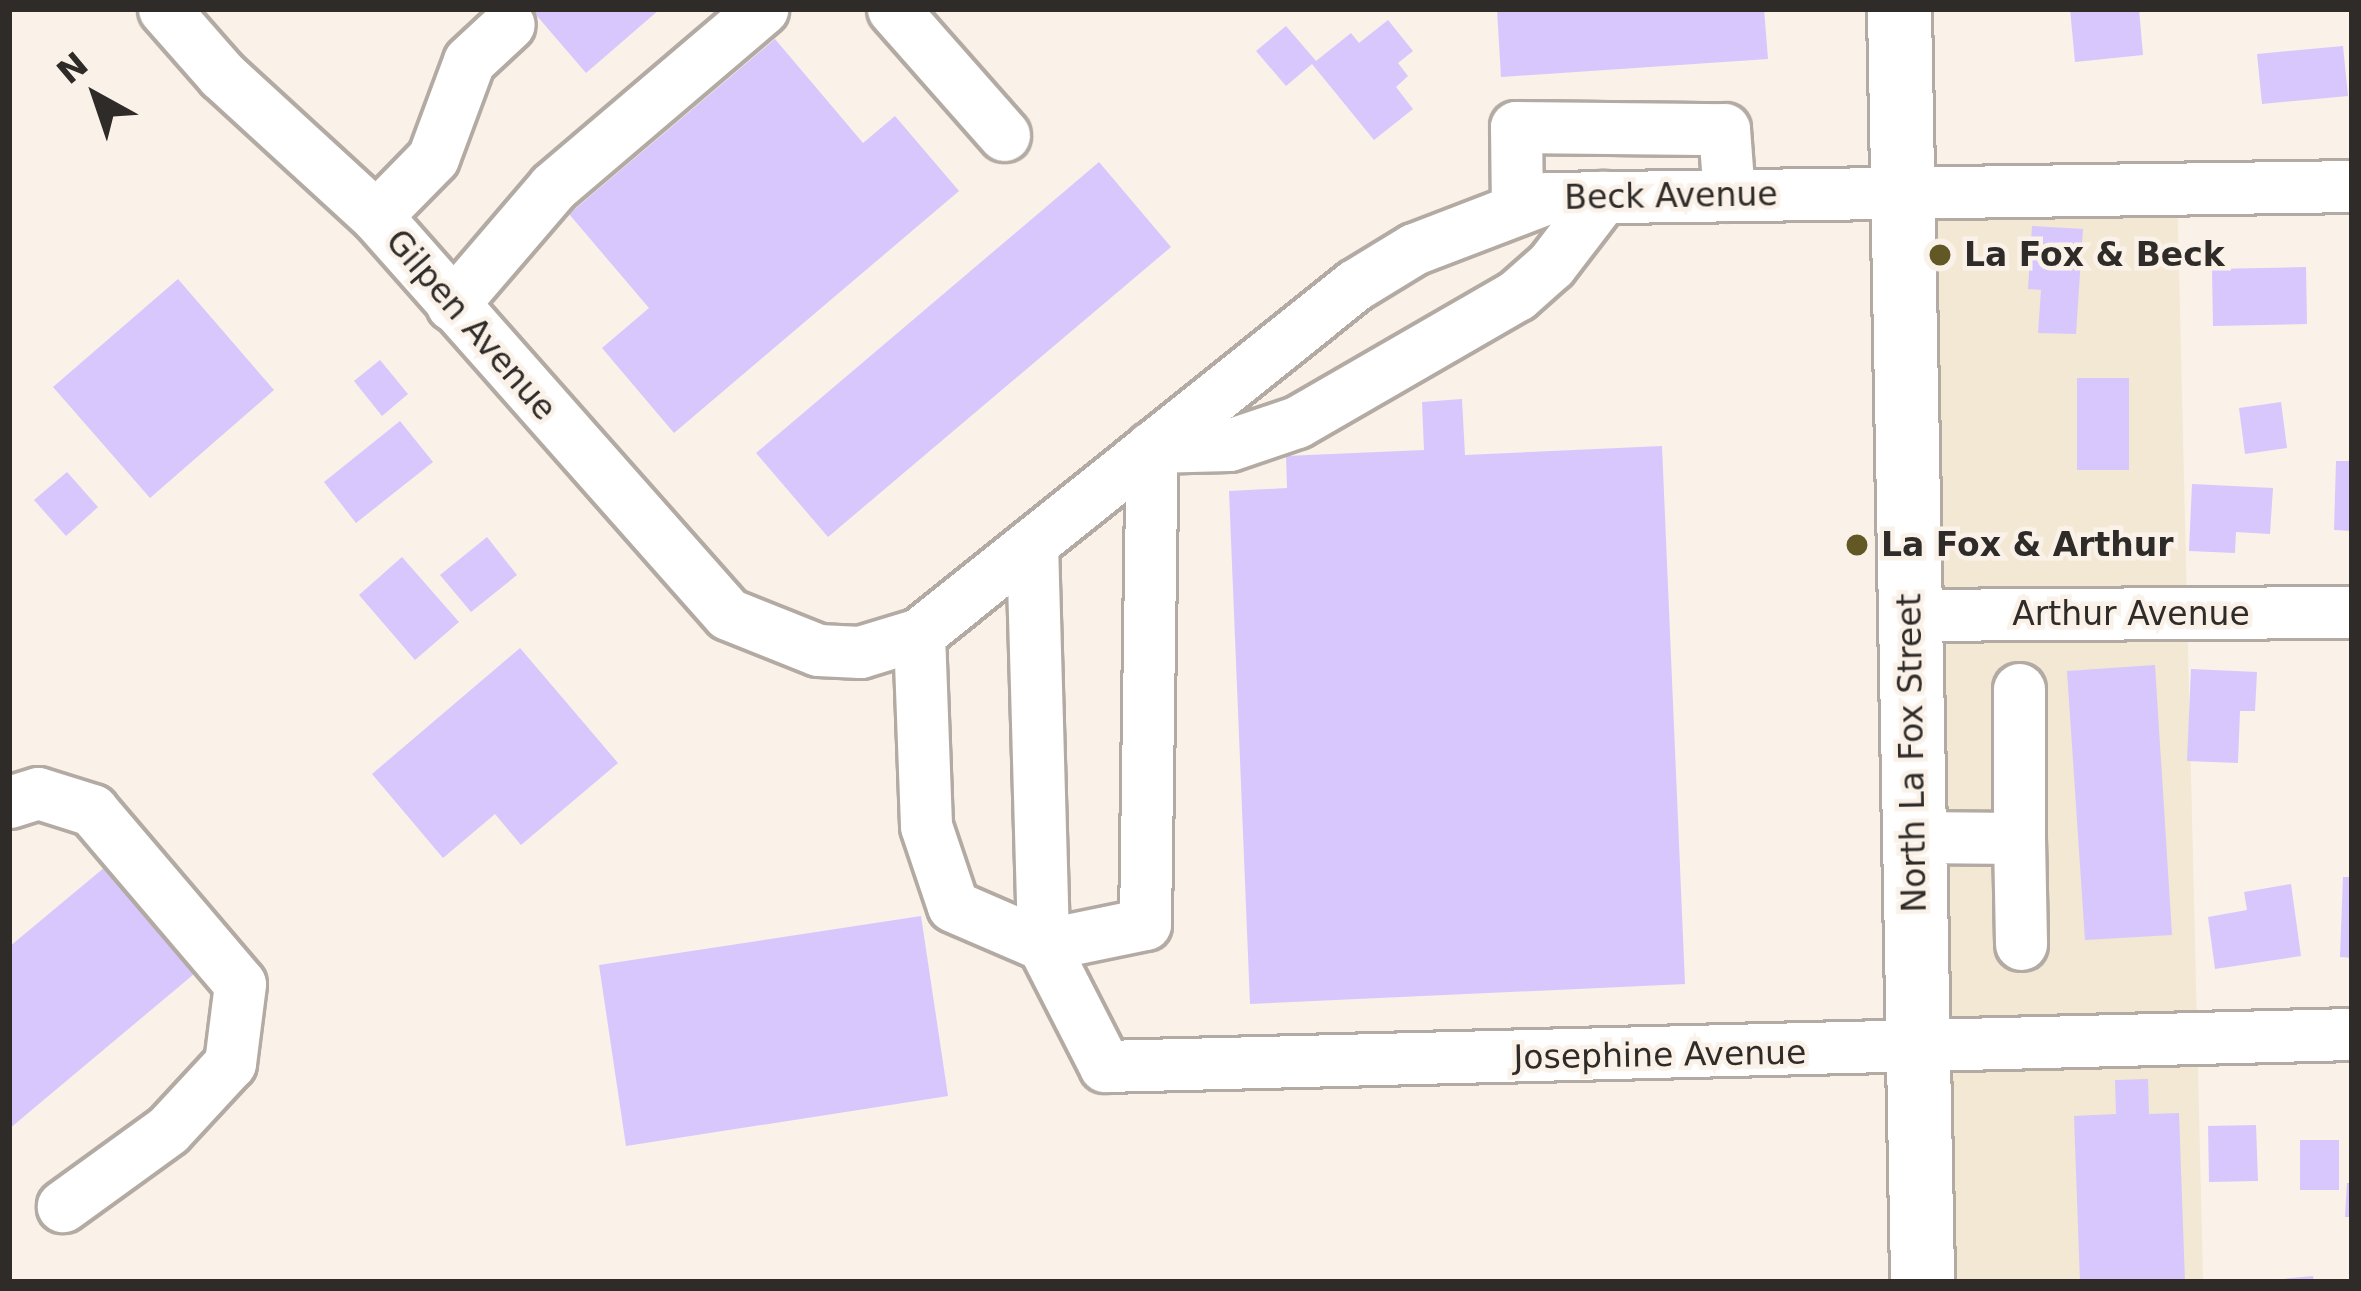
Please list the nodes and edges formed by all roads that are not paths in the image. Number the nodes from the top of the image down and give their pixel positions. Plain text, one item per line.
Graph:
1 (164, 9) edge
2 (762, 9) edge
3 (893, 9) edge
4 (1899, 9) edge
5 (509, 24) dead end
6 (1004, 135) dead end
7 (2352, 186) edge
8 (1904, 193) junction
9 (1729, 195) junction
10 (1603, 197) junction
11 (1517, 209) junction
12 (376, 216) junction
13 (452, 305) junction
14 (1152, 447) junction
15 (1032, 544) junction
16 (2352, 612) edge
17 (1910, 615) junction
18 (920, 634) junction
19 (776, 638) joint
20 (2019, 689) dead end
21 (9, 802) edge
22 (1913, 838) junction
23 (2019, 838) junction
24 (2021, 944) dead end
25 (1043, 945) junction
26 (2352, 1034) edge
27 (1916, 1050) junction
28 (63, 1206) dead end
29 (1922, 1282) edge

1 - 12 street, Gilpen Avenue
2 - 13 street
3 - 6 street
4 - 8 main road, North La Fox Street
5 - 12 street
7 - 8 street, Beck Avenue
8 - 9 street, Beck Avenue
8 - 17 main road, North La Fox Street
9 - 10 street, Beck Avenue
9 - 11 street
10 - 11 street, Beck Avenue
10 - 14 street
11 - 14 street, Beck Avenue
12 - 13 street, Gilpen Avenue
13 - 19 street, Gilpen Avenue
14 - 15 street, Beck Avenue
14 - 25 street
15 - 18 street, Beck Avenue
15 - 25 street
16 - 17 street, Arthur Avenue
17 - 22 main road, North La Fox Street
18 - 19 street, Beck Avenue
18 - 25 street
20 - 23 street
21 - 28 street
22 - 23 street
22 - 27 main road, North La Fox Street
23 - 24 street
25 - 27 street, Josephine Avenue
26 - 27 street, Josephine Avenue
27 - 29 main road, North La Fox Street

